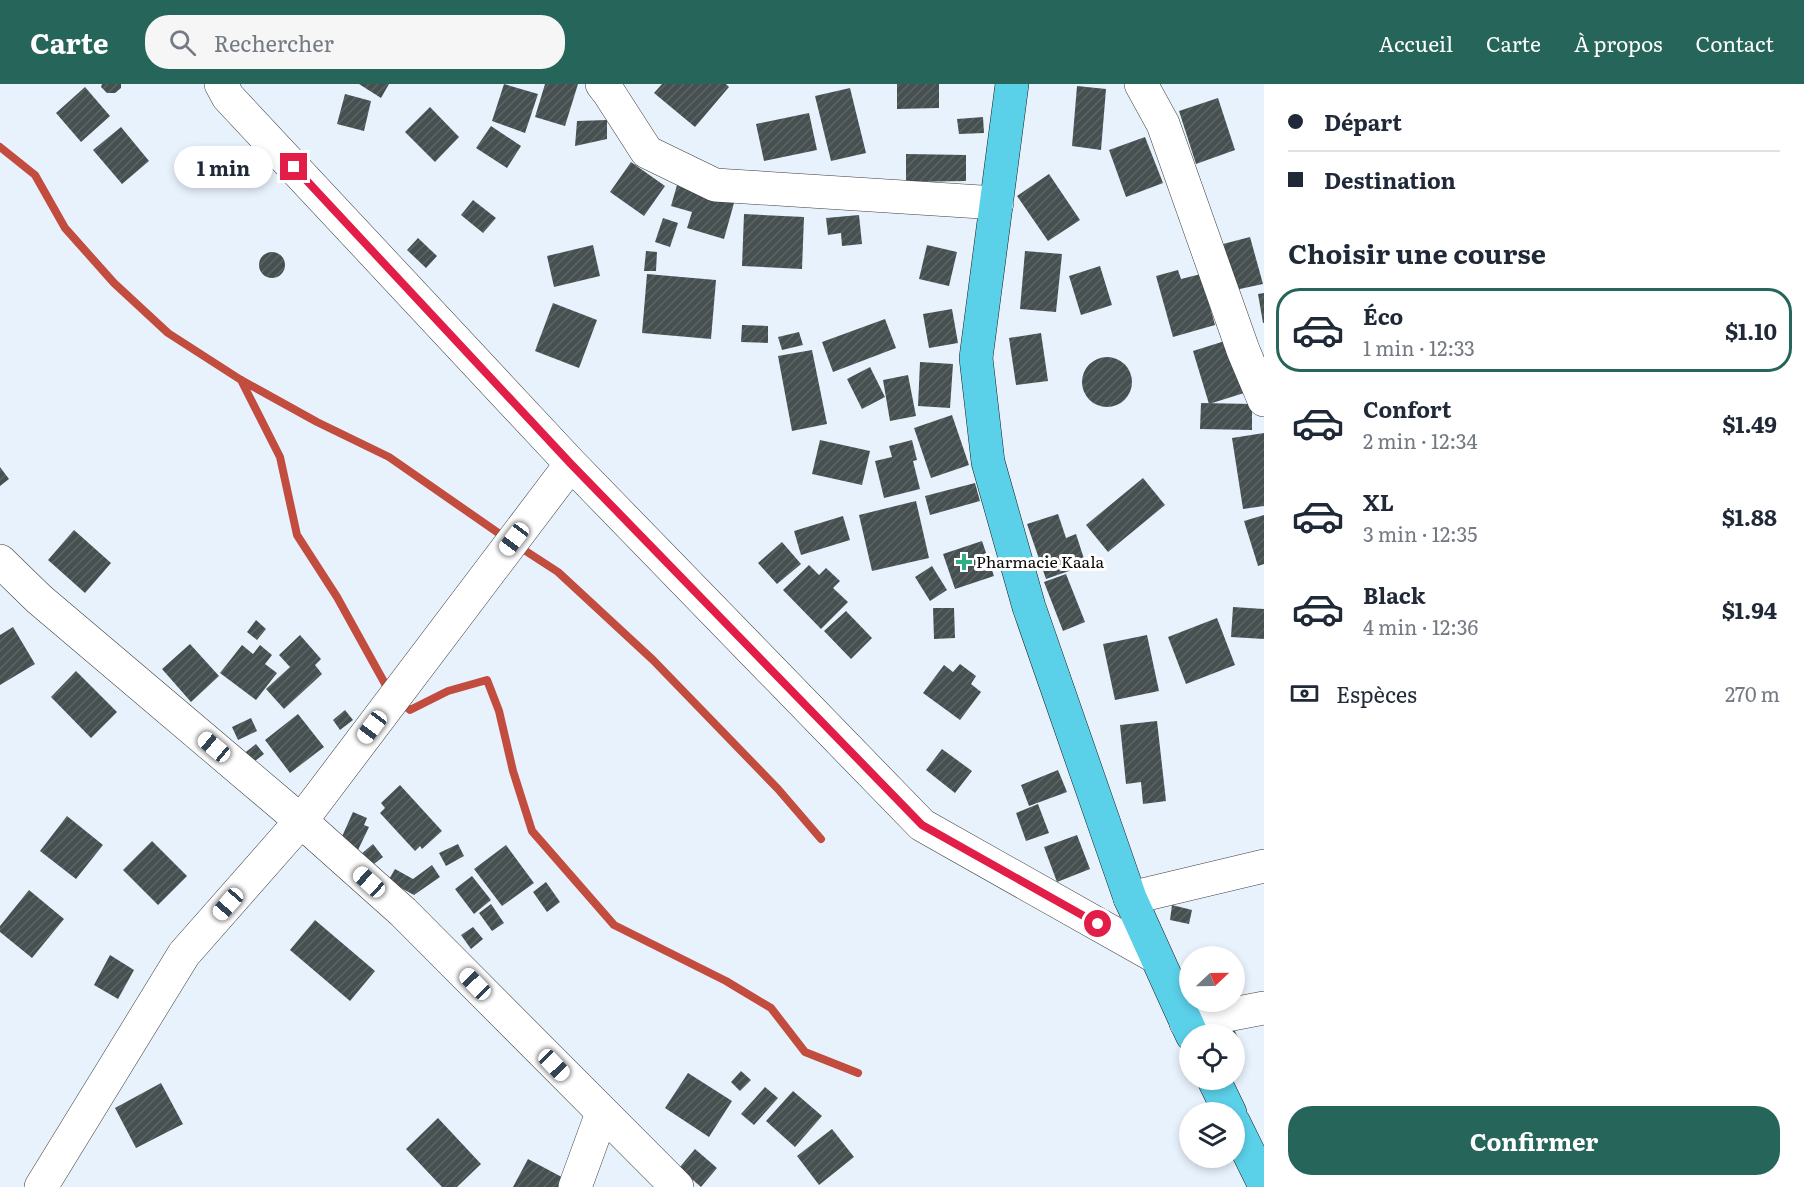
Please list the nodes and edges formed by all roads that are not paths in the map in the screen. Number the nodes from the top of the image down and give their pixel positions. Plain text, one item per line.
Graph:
1 (221, 84) edge
2 (602, 84) edge
3 (1012, 84) edge
4 (1141, 84) edge
5 (997, 203) junction
6 (1264, 399) edge
7 (571, 464) junction
8 (0, 561) edge
9 (301, 821) junction
10 (1264, 866) edge
11 (1130, 898) junction
12 (1156, 957) junction
13 (1264, 1008) edge
14 (1187, 1024) edge
15 (1207, 1024) edge
16 (602, 1113) junction
17 (1245, 1145) edge
18 (1264, 1184) edge
19 (41, 1187) edge
20 (575, 1187) edge
21 (676, 1187) edge

1 - 7 street
2 - 5 street
3 - 5 highway
4 - 6 street
5 - 11 highway
7 - 9 street
7 - 12 street
8 - 9 street
9 - 16 street
9 - 19 street
10 - 11 street
11 - 12 highway
12 - 14 highway
13 - 15 street
16 - 20 street
16 - 21 street
17 - 18 highway

